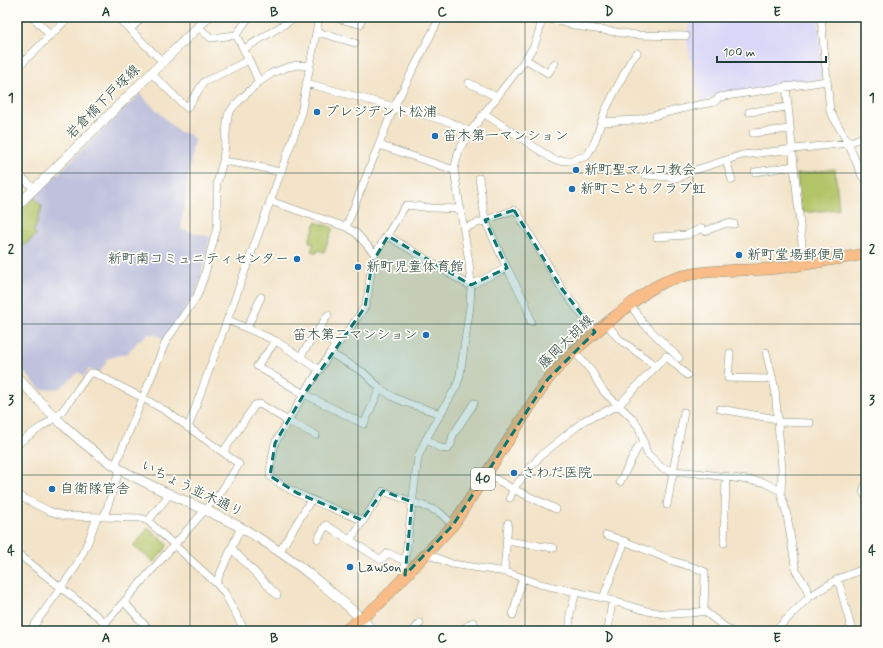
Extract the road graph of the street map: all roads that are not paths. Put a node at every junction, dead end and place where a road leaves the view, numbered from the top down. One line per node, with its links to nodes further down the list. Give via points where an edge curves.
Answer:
1 (33, 17): 17 (street)
2 (69, 17): 17 (street)
3 (117, 17): 15 (street)
4 (142, 17): 15 (street)
5 (208, 17): 14 (street, 岩倉橋下戸塚線)
6 (249, 17): 18 (street)
7 (296, 17): 21 (street)
8 (319, 17): 16 (street)
9 (332, 17): 10 (street, via 360,24)
10 (362, 17)
11 (440, 17): 36 (street)
12 (542, 17): 19 (street, via 582,27 636,35); 23 (street, via 534,46)
13 (821, 17): 30 (street)
14 (198, 27): 18 (street, via 211,38); 25 (street, 岩倉橋下戸塚線)
15 (130, 30): 25 (street)
16 (317, 32): 20 (street); 27 (street)
17 (50, 35): 28 (street)
18 (236, 35): 21 (street)
19 (686, 36)
20 (355, 43)
21 (244, 49): 24 (street)
22 (637, 53): 40 (street, via 631,60)
23 (525, 59): 26 (street, via 548,73); 35 (street)
24 (249, 60): 29 (street, via 204,82 187,108); 31 (street)
25 (163, 62): 29 (street, 岩倉橋下戸塚線)
26 (555, 63)
27 (310, 66): 31 (street, via 288,67 272,73); 32 (street)
28 (17, 68)
29 (151, 73): 59 (street, 岩倉橋下戸塚線)
30 (827, 81): 34 (street); 45 (street, via 830,111)
31 (259, 82): 49 (street, via 228,115)
32 (306, 83): 36 (street); 53 (street, via 300,119)
33 (469, 83): 35 (street)
34 (786, 86): 37 (street); 40 (street, via 719,97 715,102 636,120)
35 (497, 97): 39 (street)
36 (394, 107): 42 (street, via 450,122); 46 (street)
37 (788, 107): 38 (street); 41 (street)
38 (749, 112)
39 (485, 114): 40 (street, via 554,160 568,162 587,156); 42 (street)
40 (601, 122)
41 (790, 129): 43 (street); 47 (street)
42 (470, 132): 51 (street, via 459,150)
43 (753, 133)
44 (866, 136): 45 (street)
45 (848, 143): 47 (street); 58 (street)
46 (379, 145): 51 (street); 65 (street)
47 (793, 149): 48 (street, via 742,155); 50 (street)
48 (726, 160): 55 (street, via 689,172 679,178); 57 (street)
49 (223, 161): 53 (street); 98 (street, via 217,183 217,227 204,277 197,296 166,341)
50 (794, 166): 54 (street); 71 (street)
51 (454, 170): 62 (street)
52 (17, 172): 59 (street)
53 (280, 172): 60 (street)
54 (755, 172)
55 (645, 175)
56 (479, 178): 63 (street)
57 (732, 180)
58 (866, 181)
59 (34, 189): 61 (street, 岩倉橋下戸塚線)
60 (270, 201): 65 (street); 77 (street)
61 (17, 206)
62 (460, 209): 66 (street); 67 (street, via 406,205)
63 (485, 220): 66 (street); 72 (street); 81 (street, via 514,210 517,212 562,289)
64 (734, 224): 68 (street, via 727,223 687,235)
65 (346, 228): 69 (street, via 356,233)
66 (464, 228): 73 (street)
67 (388, 236): 69 (street); 73 (street)
68 (657, 237)
69 (375, 254): 84 (street, via 365,308)
70 (866, 254): 71 (main road, 藤岡大胡線 / 40)
71 (804, 264): 75 (main road, 藤岡大胡線 / 40, via 686,275 662,283)
72 (507, 268): 73 (street); 78 (street, via 526,304)
73 (471, 285): 103 (street, via 460,376)
74 (261, 297): 80 (street)
75 (630, 304): 79 (main road, 藤岡大胡線 / 40); 90 (street, via 643,323)
76 (328, 315): 82 (street)
77 (228, 320): 80 (street); 108 (street)
78 (531, 322)
79 (606, 323): 81 (main road, 藤岡大胡線 / 40); 91 (street, via 619,339)
80 (247, 328): 83 (street)
81 (595, 332): 85 (main road, 藤岡大胡線 / 40)
82 (317, 333): 84 (street); 89 (street)
83 (276, 341): 89 (street); 97 (street, via 257,366)
84 (336, 345): 87 (street)
85 (574, 351): 100 (street, via 593,372 605,393); 116 (main road, 藤岡大胡線 / 40, via 548,379)
86 (766, 352): 95 (street)
87 (330, 353): 92 (street); 96 (street, via 363,372)
88 (730, 353): 95 (street, via 728,378)
89 (300, 357): 92 (street)
90 (679, 358)
91 (656, 366): 93 (street, via 666,356); 100 (street)
92 (320, 370): 97 (street)
93 (687, 375)
94 (17, 377): 104 (street, いちょう並木通り)
95 (773, 379): 105 (street)
96 (380, 388): 97 (street, via 364,424); 103 (street, via 407,403)
97 (304, 394): 106 (street)
98 (143, 398): 104 (street, via 90,373 75,395); 108 (street); 114 (street)
99 (474, 403): 110 (street, via 453,436 448,449 440,448)
100 (618, 406): 111 (street, via 639,427); 120 (street, via 585,420 553,444)
101 (720, 409): 105 (street)
102 (684, 412): 115 (street)
103 (441, 414): 110 (street)
104 (54, 417): 112 (street); 114 (street, いちょう並木通り, via 86,445)
105 (778, 421): 107 (street); 121 (street)
106 (288, 422): 109 (street); 113 (street, via 260,404 255,405); 133 (street, via 276,443 270,476 298,493)
107 (810, 423)
108 (188, 428): 113 (street)
109 (316, 435)
110 (426, 439): 126 (street, via 418,457)
111 (644, 444): 115 (street, via 647,453 662,468); 118 (street, via 638,447)
112 (17, 445)
113 (223, 452): 130 (street, via 239,464 222,492)
114 (117, 467): 123 (street, いちょう並木通り); 131 (street)
115 (673, 472): 117 (street); 128 (street)
116 (487, 474): 120 (street); 135 (main road, 藤岡大胡線 / 40)
117 (726, 476): 121 (street, via 763,482); 142 (street)
118 (620, 482)
119 (866, 484): 124 (street)
120 (513, 489): 125 (street); 129 (street)
121 (781, 491): 159 (street, via 796,571 806,586)
122 (17, 495): 131 (street, via 65,516)
123 (169, 495): 130 (street, いちょう並木通り); 132 (street)
124 (866, 497)
125 (510, 498)
126 (412, 502): 133 (street, via 383,491); 135 (street, via 438,512); 149 (street)
127 (309, 503): 146 (street)
128 (667, 505)
129 (556, 509)
130 (206, 510): 136 (street, いちょう並木通り); 143 (street)
131 (101, 517): 132 (street); 156 (street, via 75,568)
132 (148, 520): 143 (street)
133 (362, 520): 139 (street)
134 (508, 523): 140 (street)
135 (453, 525): 148 (main road, 藤岡大胡線 / 40)
136 (241, 527): 144 (street); 146 (street, いちょう並木通り)
137 (606, 535): 141 (street)
138 (318, 539): 139 (street, via 326,525)
139 (350, 540): 149 (street, via 381,560 388,553)
140 (506, 541): 145 (street); 151 (street)
141 (625, 541): 160 (street); 163 (street, via 705,572)
142 (724, 543)
143 (174, 545): 155 (street); 162 (street)
144 (231, 548): 155 (street); 158 (street)
145 (554, 548)
146 (280, 551): 165 (street, いちょう並木通り)
147 (17, 553): 156 (street)
148 (427, 554): 151 (street, via 452,564); 152 (main road, 藤岡大胡線 / 40)
149 (405, 561): 152 (street)
150 (866, 568): 154 (street)
151 (504, 572): 153 (street)
152 (405, 576): 165 (main road, 藤岡大胡線 / 40)
153 (523, 578): 157 (street); 164 (street)
154 (838, 579): 159 (street); 183 (street)
155 (216, 583): 173 (street, via 224,592)
156 (61, 587): 166 (street); 171 (street)
157 (576, 592): 160 (street); 179 (street, via 570,614)
158 (277, 595)
159 (809, 597): 182 (street)
160 (604, 598): 161 (street)
161 (612, 600): 163 (street, via 665,614); 180 (street)
162 (124, 603): 166 (street); 169 (street)
163 (704, 611): 181 (street)
164 (513, 615)
165 (362, 618): 174 (main road, 藤岡大胡線 / 40); 175 (street, いちょう並木通り)
166 (106, 623): 172 (street)
167 (420, 623): 176 (street)
168 (17, 627): 170 (street)
169 (147, 630)
170 (22, 631)
171 (30, 631)
172 (98, 631)
173 (245, 631)
174 (344, 631)
175 (373, 631)
176 (413, 631)
177 (460, 631): 178 (street, via 473,622)
178 (477, 631)
179 (570, 631)
180 (608, 631)
181 (730, 631)
182 (775, 631)
183 (852, 631)

